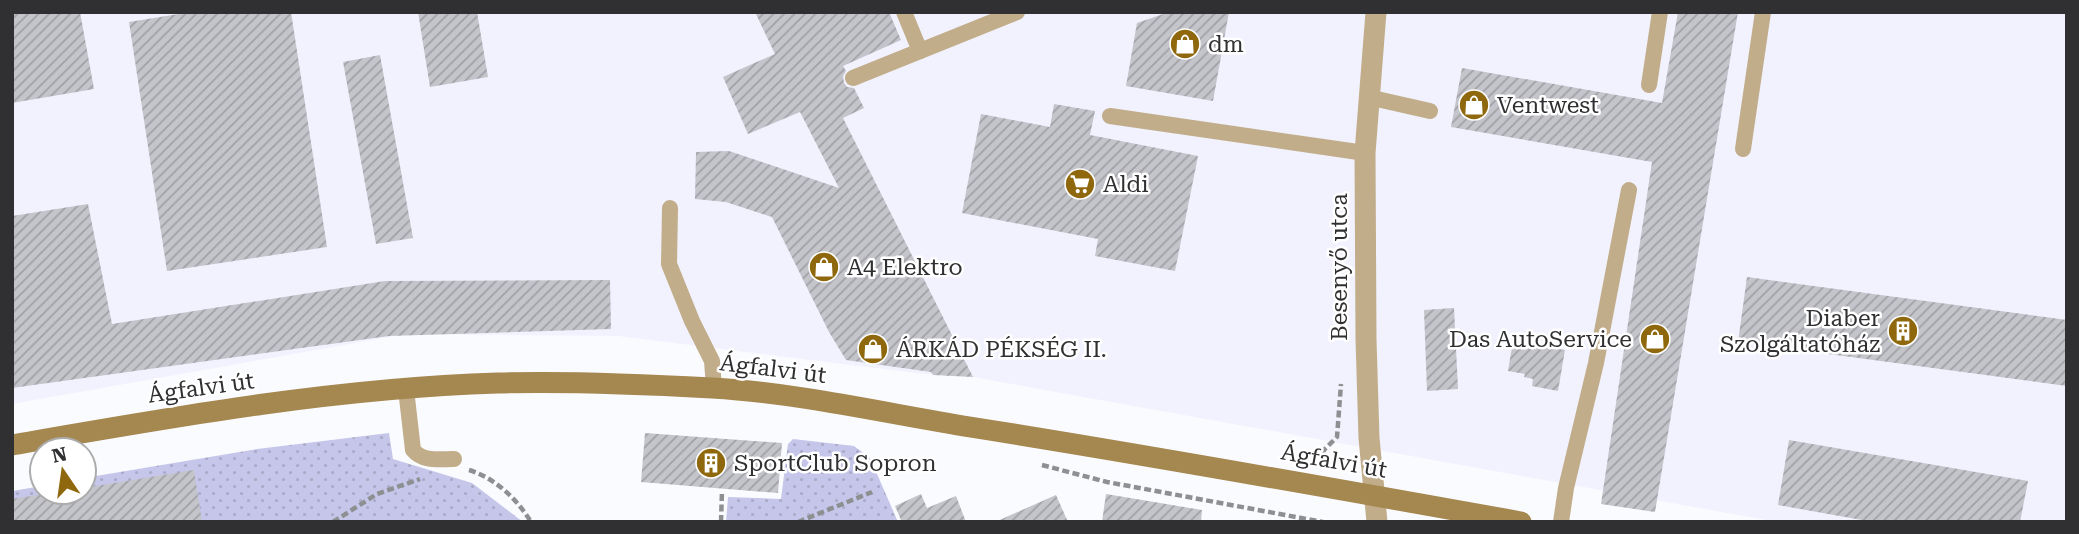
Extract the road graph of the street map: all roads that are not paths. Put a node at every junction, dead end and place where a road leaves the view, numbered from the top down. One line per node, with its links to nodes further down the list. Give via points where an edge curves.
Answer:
1 (904, 12): 6 (lane)
2 (1017, 12): 6 (lane)
3 (1376, 12): 9 (street, Besenyő utca)
4 (1660, 12): 8 (lane)
5 (1763, 12): 12 (lane)
6 (920, 51): 7 (lane)
7 (853, 78)
8 (1649, 85)
9 (1368, 97): 10 (lane); 13 (street, Besenyő utca)
10 (1430, 111)
11 (1110, 116): 13 (lane)
12 (1742, 149)
13 (1365, 153): 20 (street, Besenyő utca)
14 (1629, 190): 23 (lane)
15 (670, 208): 16 (lane, via 668,264 712,360)
16 (714, 388): 17 (main road, Ágfalvi út, via 499,383); 20 (main road, Ágfalvi út, via 839,404)
17 (407, 389): 18 (main road, Ágfalvi út, via 275,403); 19 (lane, via 413,450 425,458)
18 (12, 445)
19 (458, 464)
20 (1373, 496): 21 (street, Besenyő utca); 22 (main road, Ágfalvi út)
21 (1377, 522)
22 (1521, 522)
23 (1561, 522)

